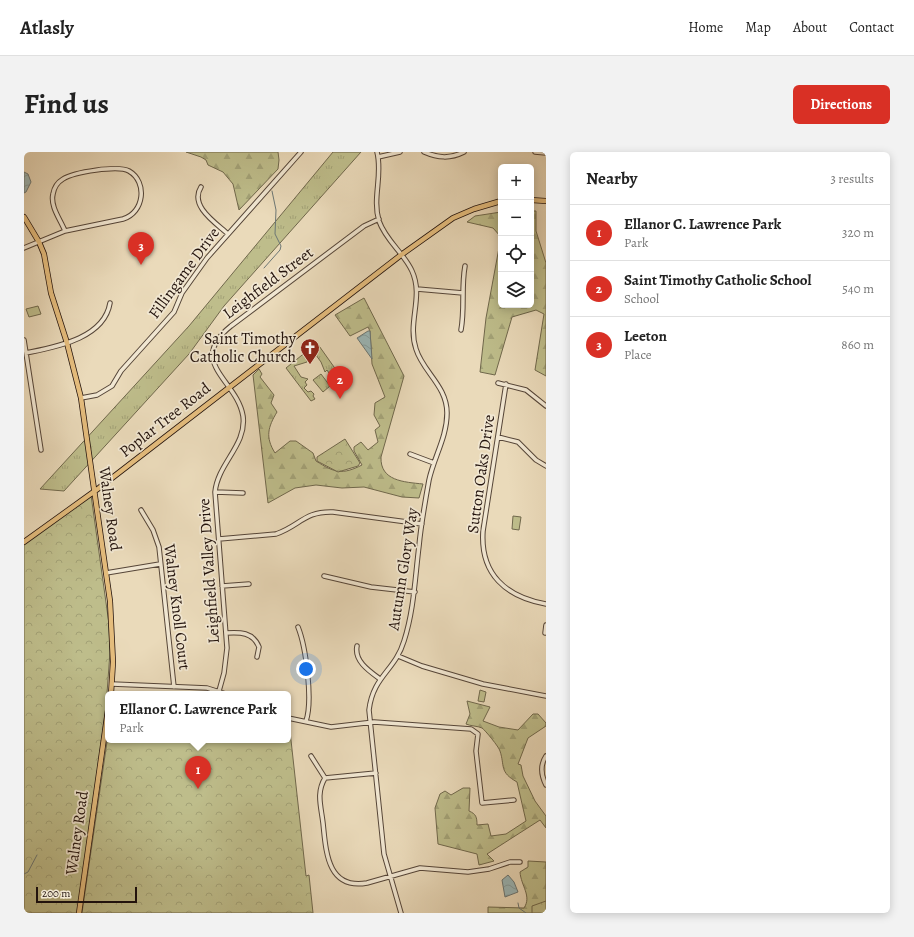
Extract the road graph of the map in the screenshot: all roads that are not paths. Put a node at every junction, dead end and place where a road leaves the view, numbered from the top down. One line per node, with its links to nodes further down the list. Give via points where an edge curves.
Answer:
1 (301, 152): 16 (street, Fillingame Drive)
2 (377, 152): 8 (street)
3 (400, 152): 8 (street)
4 (424, 152): 5 (street, via 447,157)
5 (464, 152)
6 (535, 152): 7 (street)
7 (546, 153)
8 (378, 157): 14 (street)
9 (201, 187): 16 (street, via 198,197 203,210)
10 (534, 200): 11 (main road)
11 (546, 201)
12 (498, 203): 19 (main road, Poplar Tree Road, via 453,218)
13 (24, 217): 17 (main road, Walney Road)
14 (379, 219): 19 (street, Autumn Glory Way, via 384,232); 30 (street, Leighfield Street, via 364,226 222,333 214,346 213,359 218,373)
15 (65, 231): 15 (street, via 131,216 142,198 137,179 128,171 114,168 70,176 60,181 54,190 52,201); 17 (street)
16 (228, 234): 31 (street, Fillingame Drive, via 201,265 182,293 174,312 121,371 112,386 97,395)
17 (39, 242): 18 (street); 26 (main road, Walney Road, via 53,301)
18 (24, 248)
19 (401, 255): 21 (street, Autumn Glory Way, via 412,271); 30 (main road, Poplar Tree Road)
20 (465, 266): 22 (street)
21 (417, 289): 22 (street); 36 (street, Autumn Glory Way, via 412,324 416,350 443,393 447,413 445,430)
22 (463, 292): 24 (street)
23 (110, 303): 26 (street, via 107,314 95,328)
24 (461, 330)
25 (24, 340): 27 (street)
26 (67, 343): 27 (street); 31 (main road, Walney Road)
27 (26, 353): 34 (street)
28 (498, 382): 29 (street)
29 (506, 384): 32 (street, via 526,390); 33 (street, Sutton Oaks Drive)
30 (228, 387): 38 (main road, Poplar Tree Road); 39 (street, Leighfield Valley Drive, via 240,406 243,429 239,442 219,475)
31 (81, 398): 38 (main road, Walney Road)
32 (546, 406)
33 (498, 437): 37 (street, via 518,442); 51 (street, Sutton Oaks Drive, via 483,531 485,556 496,579 510,592 526,600)
34 (41, 450)
35 (410, 454): 36 (street)
36 (434, 463): 42 (street, Autumn Glory Way)
37 (546, 466)
38 (94, 491): 44 (main road, Poplar Tree Road); 46 (main road, Walney Road)
39 (215, 492): 40 (street); 43 (street, Leighfield Valley Drive)
40 (243, 493)
41 (141, 510): 45 (street, Walney Knoll Court, via 156,537)
42 (422, 524): 43 (street, via 321,512 307,516 276,534); 50 (street, Autumn Glory Way)
43 (219, 539): 49 (street, Leighfield Valley Drive)
44 (24, 542)
45 (160, 564): 46 (street); 61 (street, Walney Knoll Court)
46 (106, 573): 60 (main road, Walney Road, via 111,608)
47 (324, 576): 50 (street, via 371,587)
48 (249, 584): 49 (street)
49 (222, 586): 54 (street, Leighfield Valley Drive)
50 (415, 592): 57 (street, Autumn Glory Way)
51 (546, 604)
52 (546, 625): 55 (street)
53 (298, 627): 66 (street, via 303,639 310,706)
54 (226, 633): 58 (street, via 242,633 252,637 259,647); 63 (street, Leighfield Valley Drive, via 226,662)
55 (545, 633)
56 (357, 646): 59 (street, via 355,653 358,658)
57 (398, 656): 59 (street, Autumn Glory Way); 64 (street, via 483,684)
58 (257, 657)
59 (380, 679): 67 (street, Autumn Glory Way, via 371,695)
60 (112, 684): 61 (street); 62 (main road, Walney Road)
61 (174, 687): 63 (street)
62 (111, 691)
63 (219, 691)
64 (546, 696)
65 (291, 718): 66 (street)
66 (306, 721): 67 (street, via 322,727)
67 (370, 722): 71 (street, Autumn Glory Way); 74 (street, via 470,729 478,734 476,751 482,803)
68 (105, 731): 77 (main road, Walney Road)
69 (311, 756): 72 (street)
70 (546, 756): 73 (street, via 542,768 542,778)
71 (376, 772): 72 (street); 76 (street, Autumn Glory Way, via 384,854)
72 (325, 778): 76 (street, via 319,789 325,850 332,870 353,884)
73 (546, 784)
74 (514, 800)
75 (520, 862): 76 (street, via 468,872 420,868)
76 (390, 876): 78 (street, Autumn Glory Way)
77 (79, 913)
78 (401, 913)

